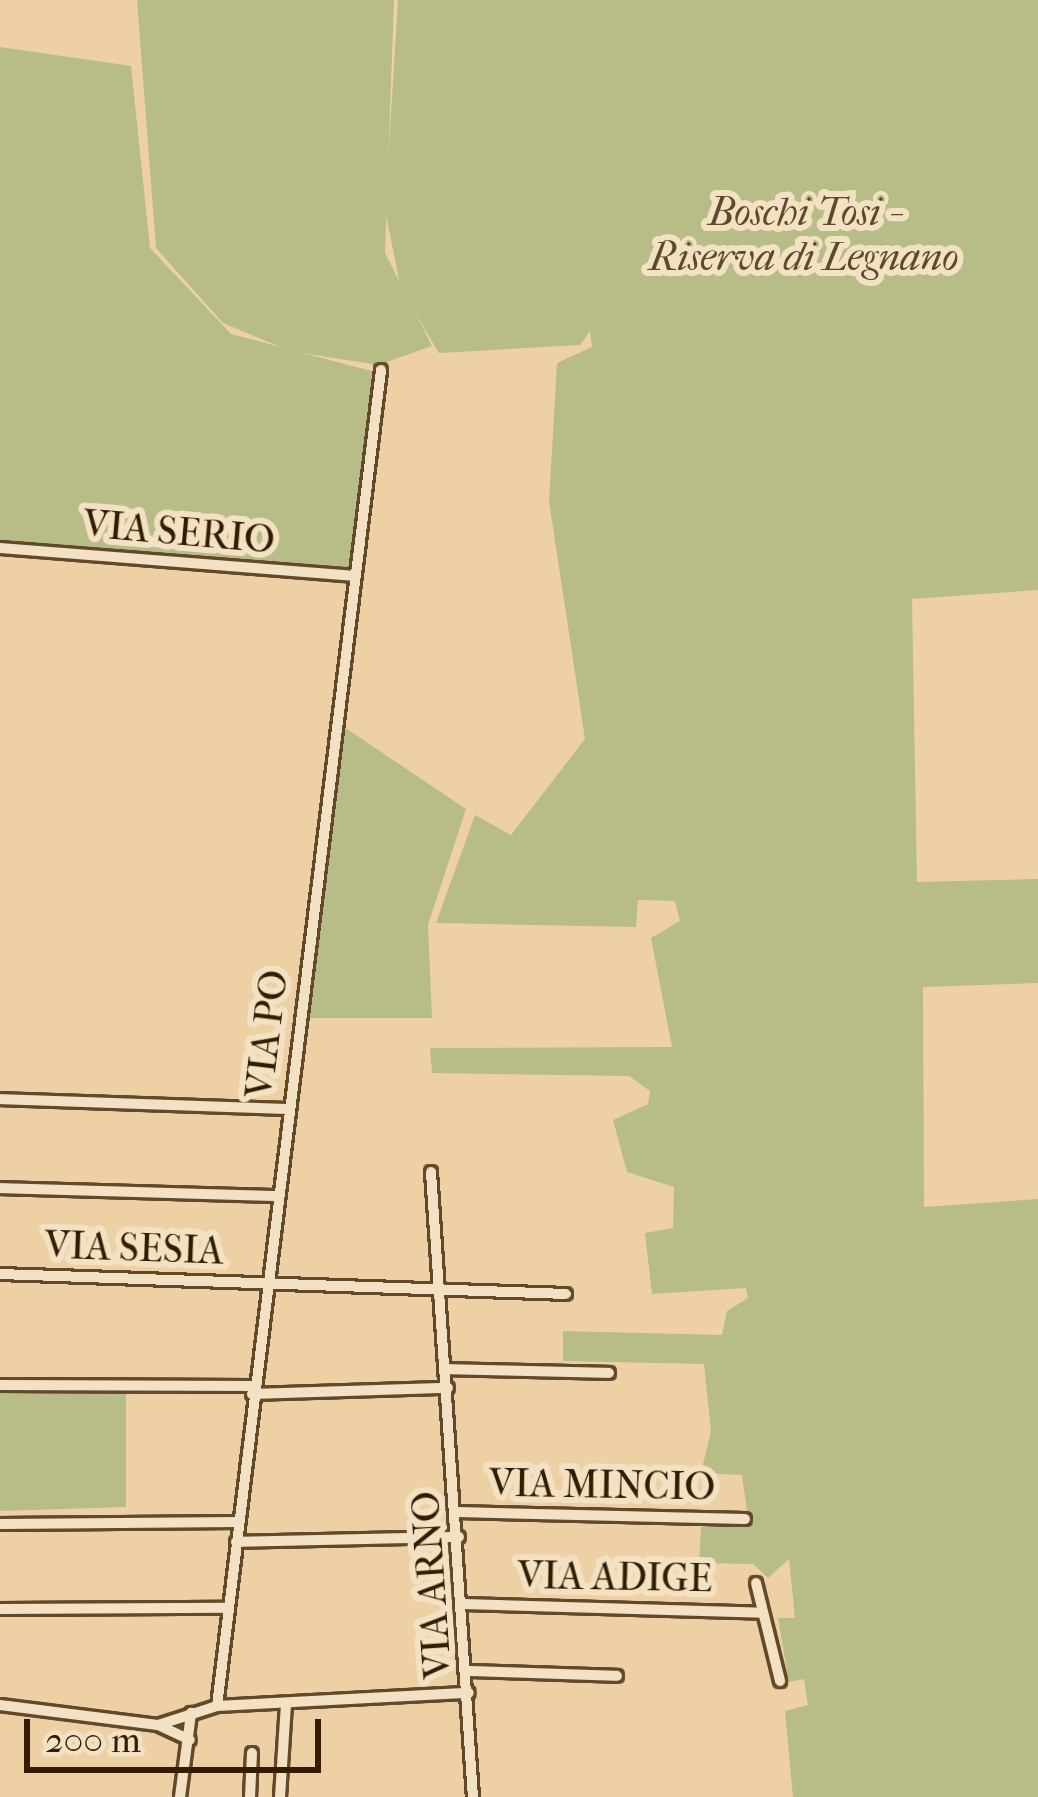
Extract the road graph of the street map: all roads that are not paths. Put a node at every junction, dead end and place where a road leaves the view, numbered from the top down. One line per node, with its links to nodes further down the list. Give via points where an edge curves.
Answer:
1 (381, 370): 3 (street, VIA PO)
2 (0, 548): 3 (street, VIA SERIO)
3 (354, 576): 5 (street, VIA PO)
4 (0, 1099): 5 (street)
5 (289, 1109): 8 (street, VIA PO)
6 (430, 1172): 11 (street, VIA ARNO)
7 (0, 1188): 8 (street)
8 (278, 1196): 10 (street, VIA PO)
9 (0, 1274): 10 (street, VIA SESIA)
10 (267, 1282): 11 (street, VIA SESIA); 17 (street, VIA PO)
11 (441, 1289): 12 (street, VIA SESIA); 13 (street, VIA ARNO)
12 (566, 1294)
13 (446, 1369): 14 (street); 16 (street, VIA ARNO)
14 (608, 1372)
15 (0, 1385): 17 (street)
16 (448, 1388): 17 (street); 18 (street, VIA ARNO)
17 (253, 1390): 20 (street, VIA PO)
18 (457, 1512): 19 (street, VIA MINCIO); 22 (street, VIA ARNO)
19 (745, 1519)
20 (238, 1522): 21 (street); 23 (street, VIA PO)
21 (0, 1524)
22 (459, 1537): 23 (street); 25 (street, VIA ARNO)
23 (236, 1542): 26 (street, VIA PO)
24 (756, 1583): 28 (street)
25 (464, 1604): 28 (street, VIA ADIGE); 29 (street, VIA ARNO)
26 (228, 1608): 27 (street); 35 (street, VIA PO)
27 (0, 1609)
28 (763, 1613): 31 (street)
29 (468, 1671): 30 (street); 32 (street, VIA ARNO)
30 (617, 1676)
31 (781, 1681)
32 (469, 1693): 33 (street); 44 (street, VIA ARNO)
33 (286, 1703): 35 (street); 43 (street)
34 (0, 1705): 37 (street)
35 (218, 1706): 36 (street)
36 (185, 1715): 37 (street); 38 (street); 39 (street)
37 (158, 1724): 38 (street)
38 (176, 1736): 39 (street)
39 (190, 1740): 41 (street)
40 (252, 1753): 42 (street)
41 (180, 1797)
42 (250, 1797)
43 (280, 1797)
44 (473, 1797)

